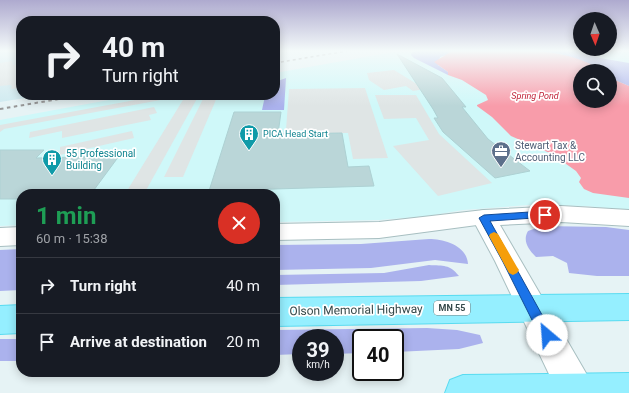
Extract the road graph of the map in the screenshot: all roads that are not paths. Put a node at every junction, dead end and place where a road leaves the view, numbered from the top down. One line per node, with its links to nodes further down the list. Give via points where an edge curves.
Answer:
1 (484, 218): 2 (street, via 561,214); 3 (street, via 379,230); 6 (street)
2 (629, 218)
3 (280, 232)
4 (16, 236): 5 (street)
5 (0, 237)
6 (532, 307): 7 (main road, Olson Memorial Highway / MN 55); 8 (main road, Olson Memorial Highway / MN 55); 12 (street)
7 (629, 307)
8 (280, 312)
9 (16, 319): 10 (main road)
10 (0, 320)
11 (629, 391): 12 (main road)
12 (576, 392): 13 (main road)
13 (463, 393)

